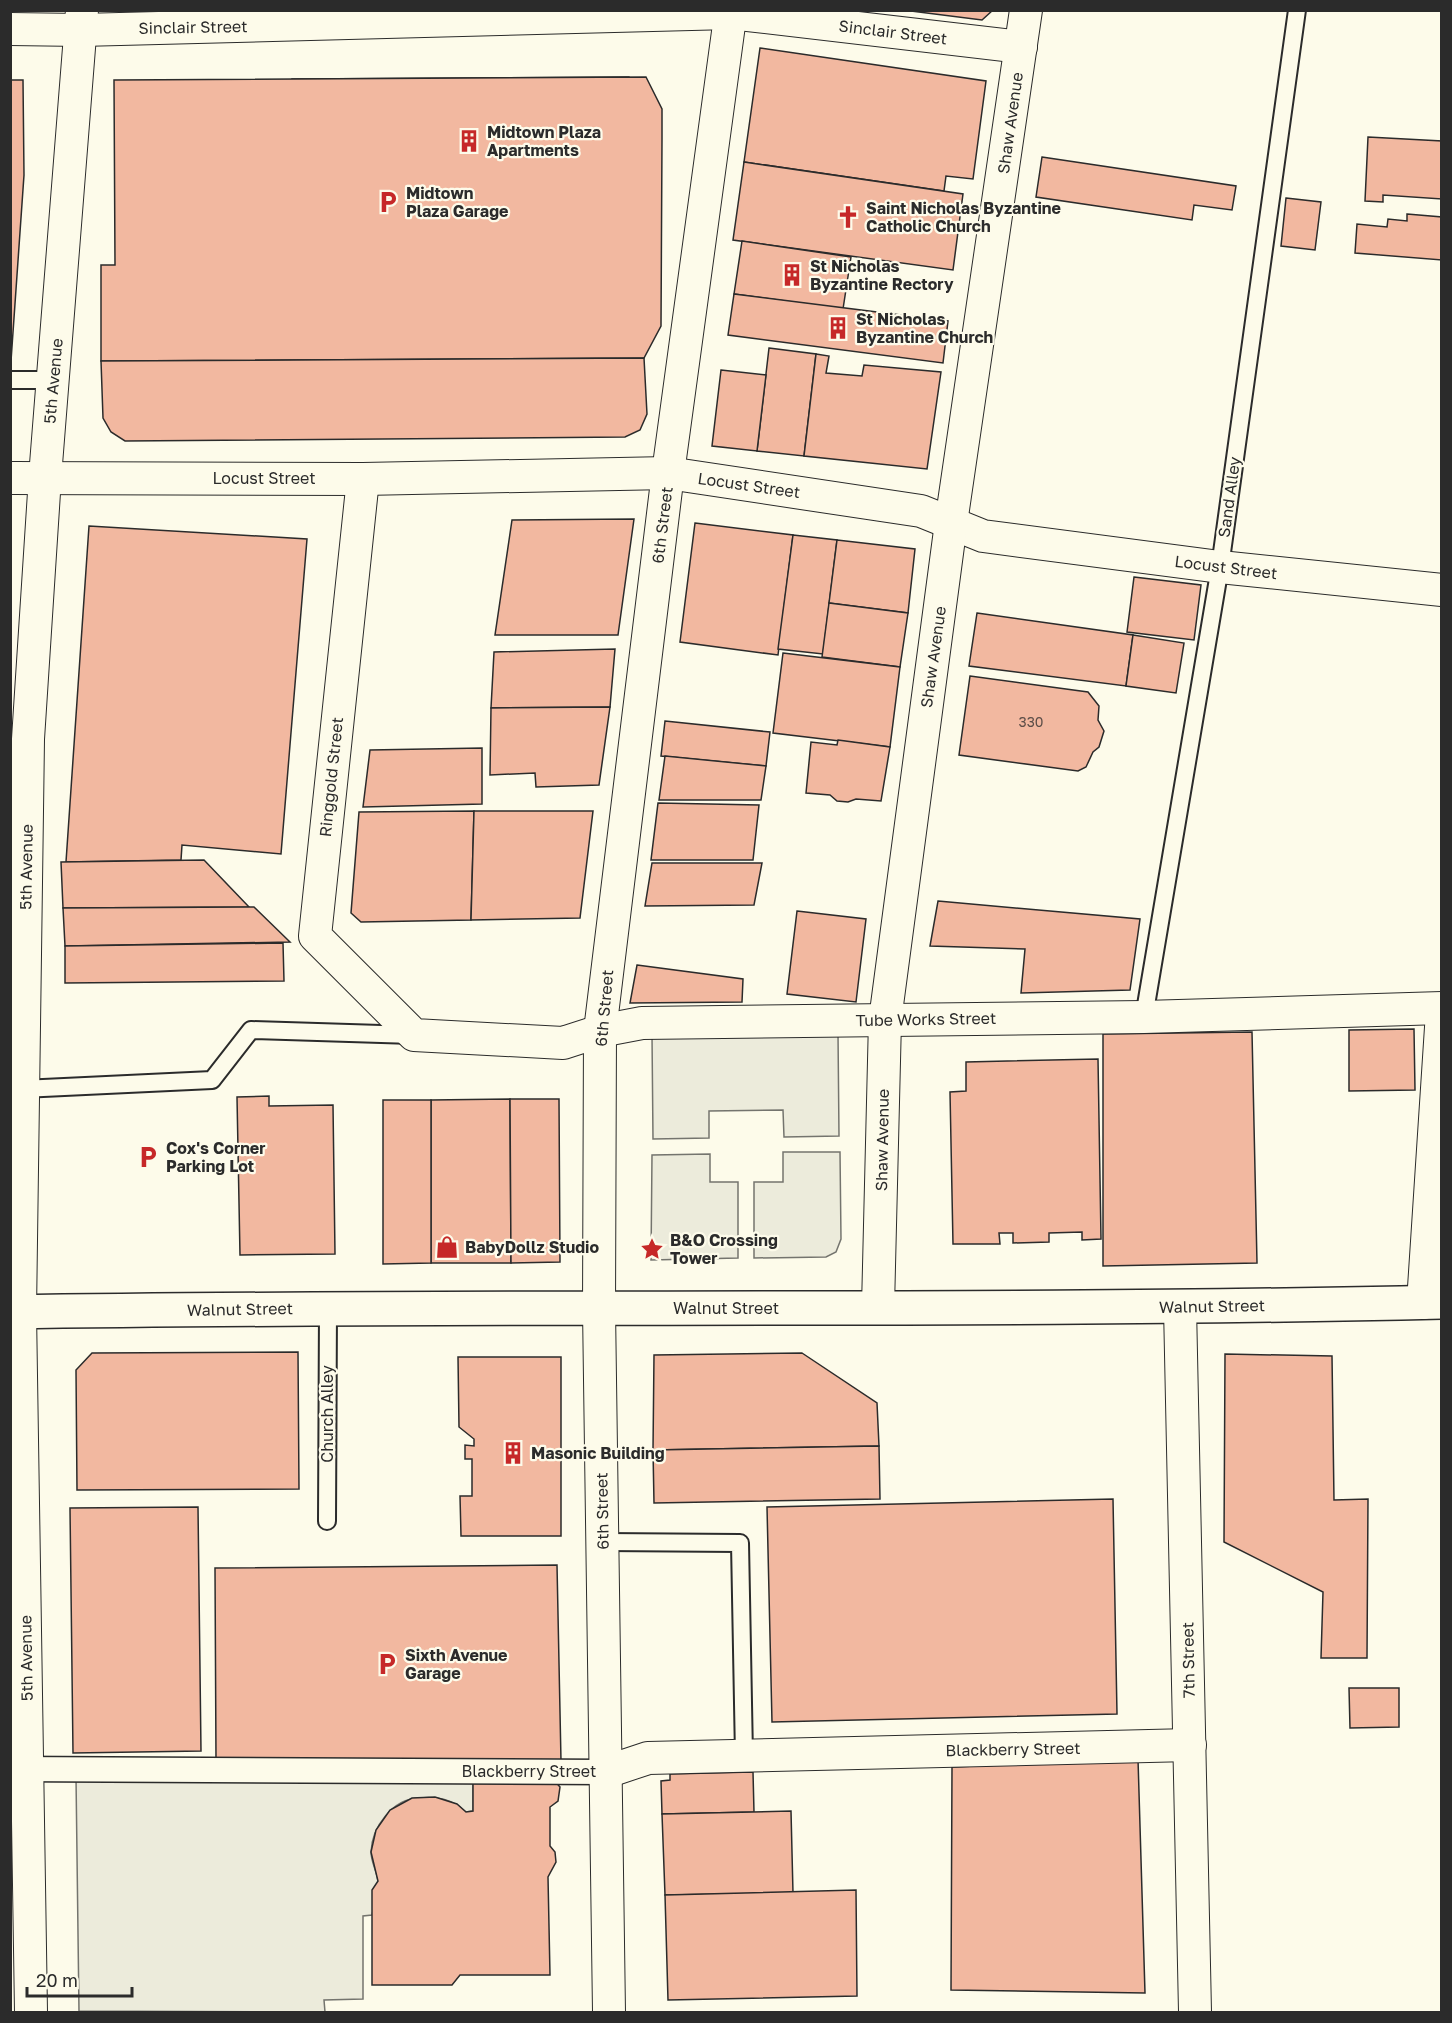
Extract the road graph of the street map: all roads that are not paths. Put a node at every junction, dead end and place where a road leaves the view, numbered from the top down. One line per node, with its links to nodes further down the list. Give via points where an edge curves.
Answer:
1 (1026, 10): 7 (street, Shaw Avenue)
2 (1297, 10): 15 (lane, Sand Alley)
3 (730, 12): 4 (street, Sinclair Street); 7 (street, Sinclair Street); 10 (street, 6th Street)
4 (408, 16): 5 (street, Sinclair Street)
5 (82, 20): 6 (street, Sinclair Street); 9 (street, 5th Avenue)
6 (10, 29)
7 (1020, 47): 14 (street, Shaw Avenue)
8 (10, 380): 9 (lane)
9 (53, 380): 11 (street, 5th Avenue)
10 (668, 473): 13 (street, Locust Street); 14 (street, Locust Street, via 921,511); 21 (street, 6th Street)
11 (45, 477): 12 (street, Locust Street); 13 (street, Locust Street); 20 (street, 5th Avenue, via 28,739)
12 (10, 478)
13 (363, 479): 22 (street, Ringgold Street, via 315,936)
14 (951, 523): 15 (street, Locust Street, via 983,536); 19 (street, Shaw Avenue)
15 (1220, 567): 16 (street, Locust Street); 18 (lane, Sand Alley)
16 (1442, 590)
17 (1442, 1010): 18 (street, Tube Works Street); 24 (street)
18 (1144, 1017): 19 (street, Tube Works Street)
19 (885, 1020): 21 (street, Tube Works Street, via 642,1023); 26 (street, Shaw Avenue)
20 (17, 1027): 23 (street, 5th Avenue)
21 (600, 1031): 22 (street, Tube Works Street, via 563,1043); 28 (street, 6th Street)
22 (414, 1035): 23 (lane, via 251,1030 212,1080)
23 (22, 1089): 29 (street, 5th Avenue)
24 (1432, 1302): 25 (main road, Walnut Street)
25 (1180, 1306): 26 (main road, Walnut Street); 32 (street, 7th Street)
26 (878, 1307): 28 (main road, Walnut Street)
27 (328, 1308): 28 (main road, Walnut Street); 29 (main road, Walnut Street); 30 (lane, Church Alley)
28 (599, 1309): 31 (street, 6th Street)
29 (15, 1312): 34 (street, 5th Avenue)
30 (327, 1521)
31 (603, 1542): 33 (lane, via 740,1543); 35 (street, 6th Street)
32 (1190, 1745): 33 (street, Blackberry Street); 38 (street, 7th Street)
33 (744, 1756): 35 (street, Blackberry Street, via 648,1758)
34 (19, 1769): 35 (street, Blackberry Street); 36 (street, 5th Avenue)
35 (606, 1772): 37 (street, 6th Street)
36 (31, 2013)
37 (609, 2013)
38 (1195, 2013)

